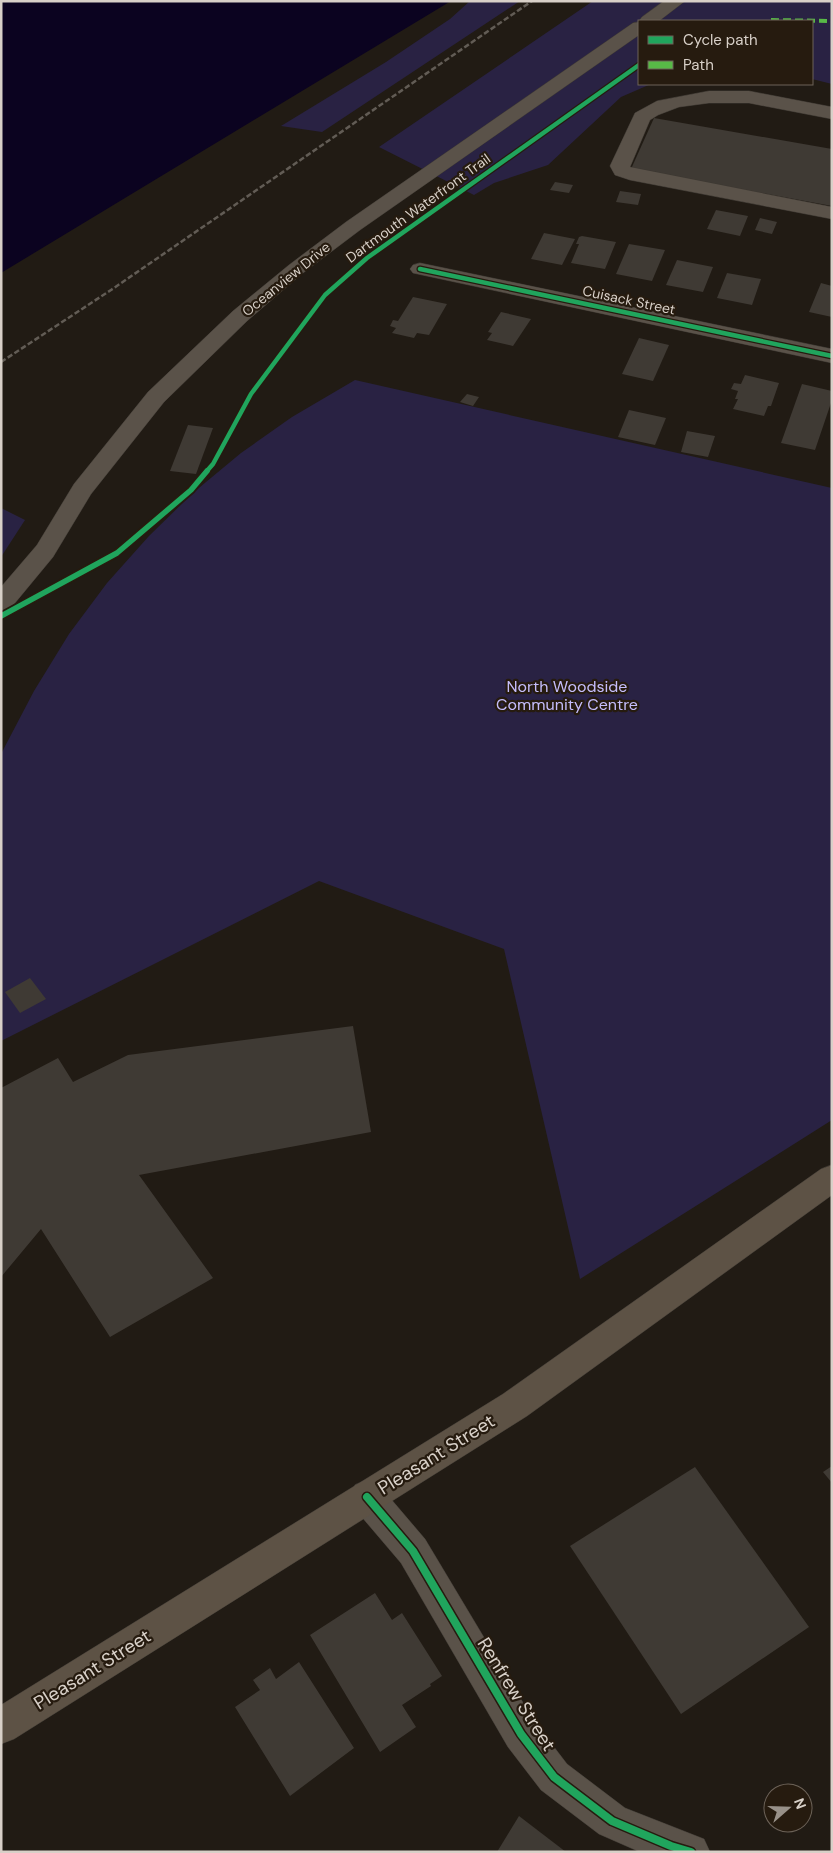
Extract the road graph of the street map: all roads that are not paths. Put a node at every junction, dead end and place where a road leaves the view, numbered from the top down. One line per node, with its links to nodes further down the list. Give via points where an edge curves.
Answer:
1 (676, 1): 2 (street)
2 (649, 20)
3 (638, 28): 8 (street, Oceanview Drive, via 324,247 218,336 156,397 82,489 45,551)
4 (832, 113): 5 (street, via 747,97 690,100 660,106 642,117 620,166 622,171 630,174)
5 (832, 213)
6 (420, 269): 7 (street, Cuisack Street)
7 (832, 356)
8 (1, 602)
9 (832, 1178): 10 (main road, Pleasant Street, via 515,1404)
10 (367, 1497): 11 (main road, Pleasant Street); 12 (street, Renfrew Street, via 413,1551 521,1734 554,1777 612,1821)
11 (1, 1726)
12 (691, 1852)

